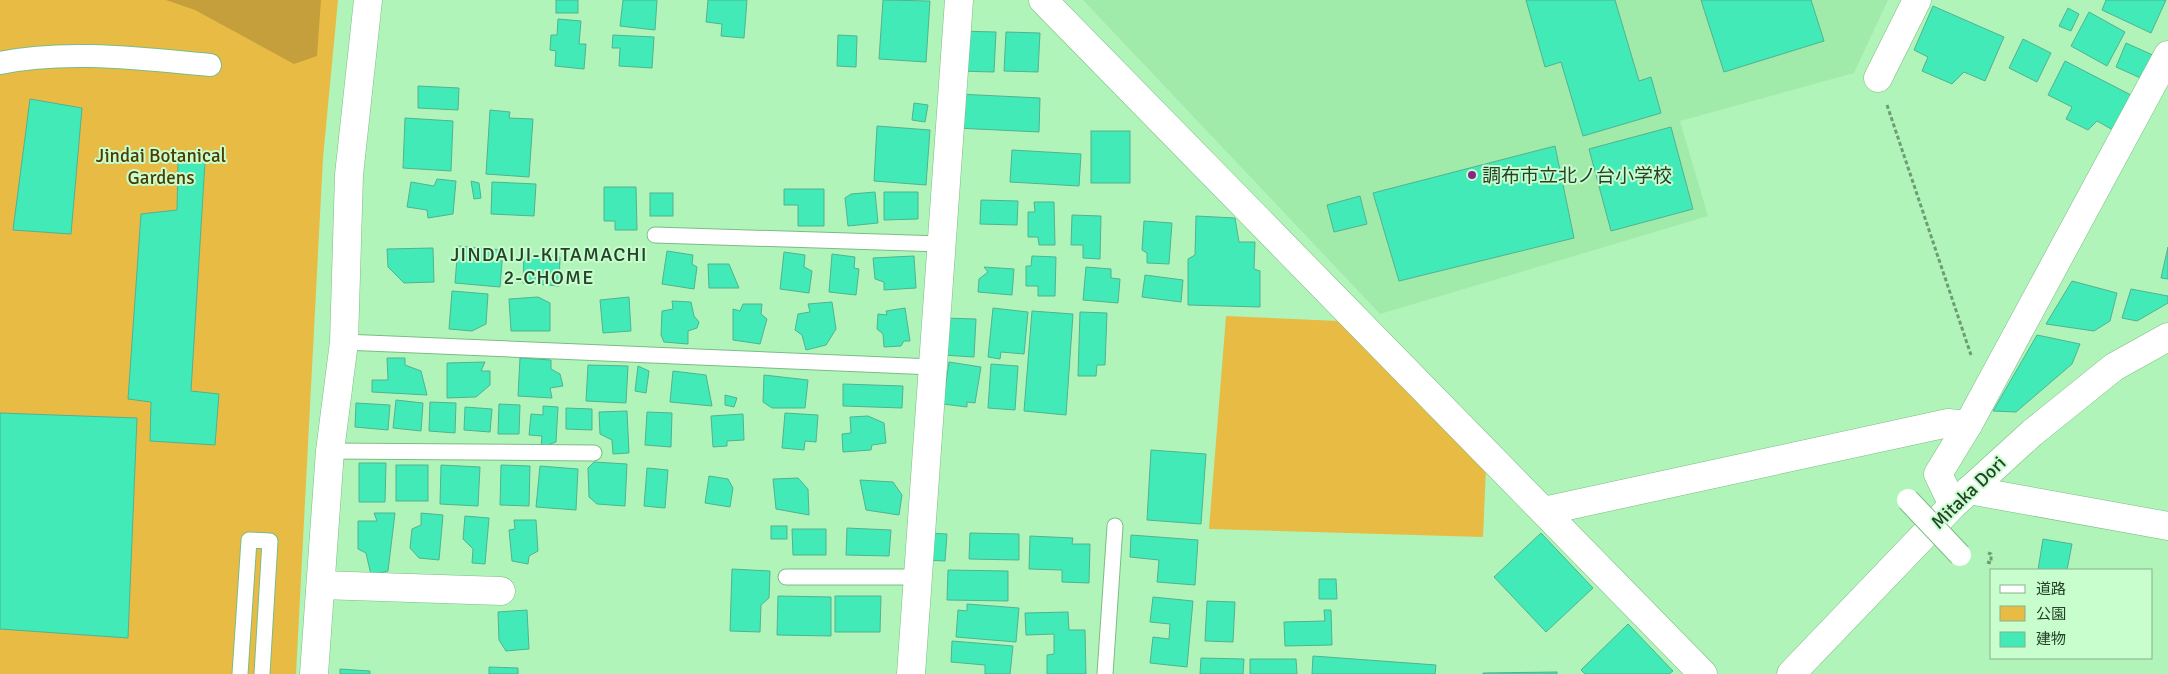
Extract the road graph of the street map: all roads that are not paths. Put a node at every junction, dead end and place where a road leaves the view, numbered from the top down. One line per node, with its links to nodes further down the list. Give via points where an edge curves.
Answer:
1 (368, 0): 12 (street, via 350,175)
2 (959, 0): 10 (street)
3 (1043, 0): 19 (street)
4 (1917, 0): 8 (street)
5 (2168, 55): 14 (street)
6 (0, 63): 7 (street, via 22,58 124,57)
7 (210, 65)
8 (1878, 78)
9 (655, 235): 10 (lane)
10 (942, 244): 13 (street)
11 (2168, 337): 17 (street, Mitaka Dori, via 2114,367 2032,432)
12 (344, 342): 13 (lane); 15 (street)
13 (932, 367): 24 (street)
14 (1968, 425): 17 (street, via 1938,474); 19 (street, via 1948,423)
15 (330, 451): 16 (lane); 25 (street)
16 (594, 453)
17 (1961, 497): 21 (street); 33 (street, Mitaka Dori)
18 (1908, 500): 22 (street, bridge)
19 (1544, 511): 32 (street)
20 (1115, 526): 31 (lane)
21 (2168, 526)
22 (1960, 555)
23 (786, 577): 24 (lane)
24 (918, 577): 30 (street)
25 (321, 585): 26 (street); 29 (street)
26 (501, 591)
27 (240, 674): 28 (lane, via 249,540 270,542)
28 (262, 674)
29 (314, 674)
30 (911, 674)
31 (1105, 674)
32 (1703, 674)
33 (1791, 674)

